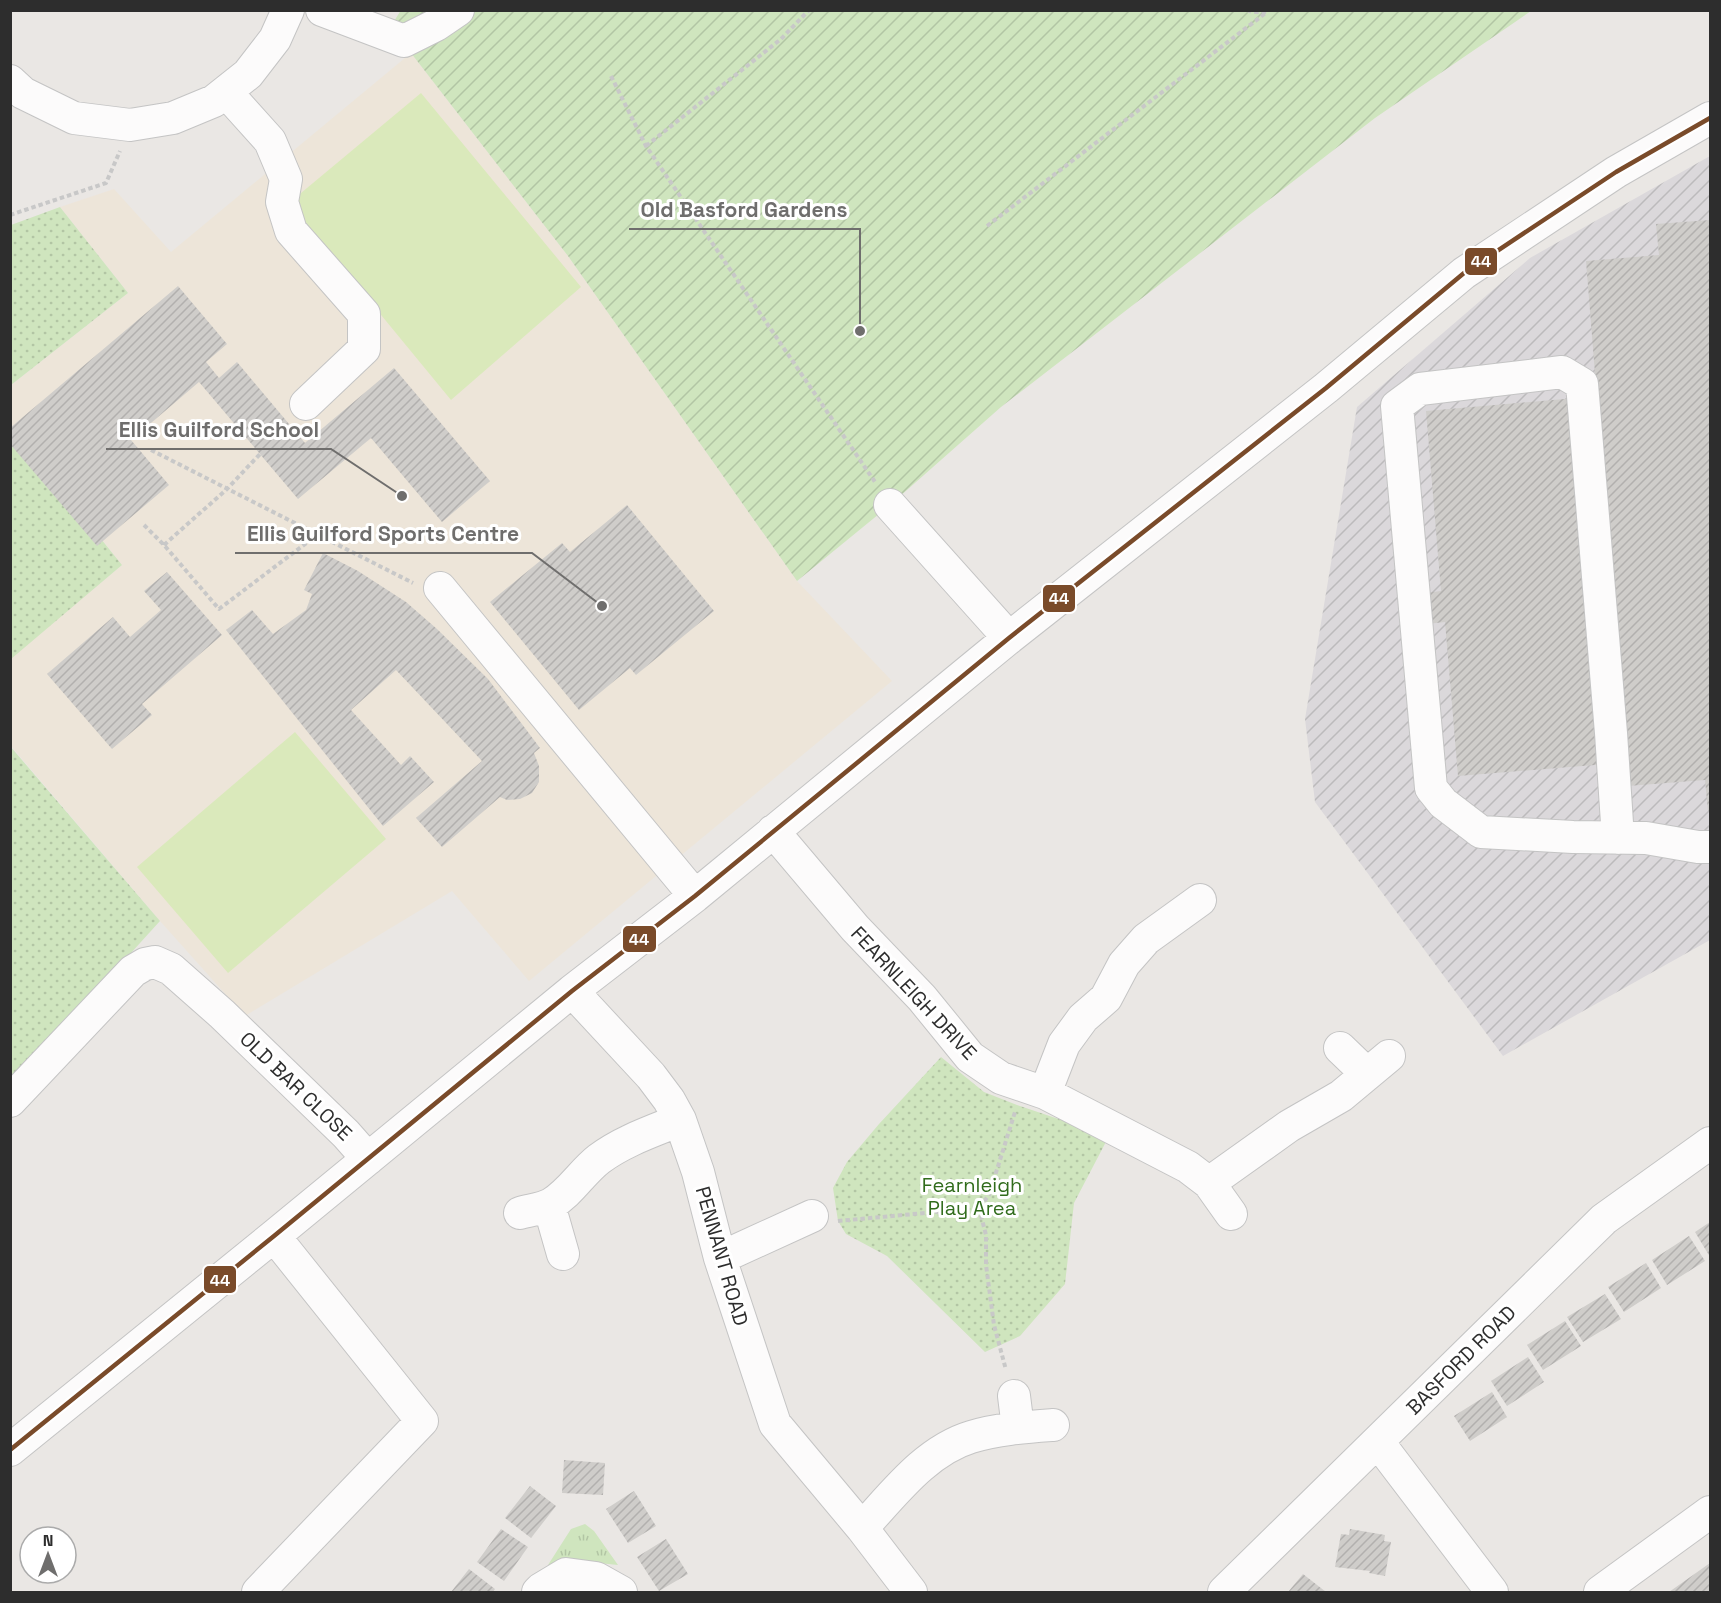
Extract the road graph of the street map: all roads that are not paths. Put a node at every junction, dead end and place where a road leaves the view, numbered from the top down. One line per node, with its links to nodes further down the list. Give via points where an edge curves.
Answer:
1 (288, 10): 5 (street, via 275,39 248,74)
2 (322, 10): 3 (street, via 404,41)
3 (458, 10)
4 (10, 81): 5 (street, via 23,93 74,118 130,125 173,118)
5 (226, 92): 7 (street, via 270,141 286,179 282,202 291,231 364,314 364,350)
6 (1710, 118): 10 (street, via 1616,172 1464,273 1326,388)
7 (306, 404)
8 (890, 505): 10 (street)
9 (440, 588): 14 (street)
10 (1009, 638): 11 (street)
11 (774, 831): 14 (street); 18 (street, FEARNLEIGH DRIVE, via 970,1057 1001,1078)
12 (1618, 838): 12 (street, via 1582,384 1562,372 1420,388 1397,406 1431,788 1443,803 1482,832); 13 (street)
13 (1710, 847)
14 (695, 896): 16 (street)
15 (1200, 900): 18 (street, via 1146,939 1124,964 1106,998 1083,1018)
16 (572, 991): 20 (street, PENNANT ROAD, via 651,1076); 22 (street)
17 (1340, 1048): 23 (street, via 1378,1065 1341,1095 1289,1126)
18 (1035, 1090): 23 (street, FEARNLEIGH DRIVE, via 1188,1167)
19 (10, 1101): 22 (street, OLD BAR CLOSE, via 133,971 155,962 171,969 222,1014)
20 (680, 1120): 27 (street, via 600,1158 561,1198 534,1209); 28 (street, PENNANT ROAD)
21 (1710, 1143): 32 (street, BASFORD ROAD, via 1604,1219)
22 (368, 1159): 26 (street)
23 (1209, 1183): 24 (street, FEARNLEIGH DRIVE)
24 (1231, 1214)
25 (812, 1216): 28 (street)
26 (274, 1236): 33 (street); 36 (street, via 422,1421)
27 (563, 1254)
28 (720, 1258): 35 (street, PENNANT ROAD, via 775,1424)
29 (1014, 1396): 31 (street)
30 (1053, 1425): 31 (street)
31 (1018, 1428): 35 (street, via 970,1437 943,1450 920,1467)
32 (1378, 1442): 40 (street, BASFORD ROAD); 41 (street)
33 (10, 1450)
34 (1710, 1512): 42 (street)
35 (862, 1528): 39 (street, PENNANT ROAD)
36 (258, 1593)
37 (538, 1593): 38 (street, via 566,1574 596,1578)
38 (621, 1593)
39 (911, 1593)
40 (1224, 1593)
41 (1492, 1593)
42 (1600, 1593)

